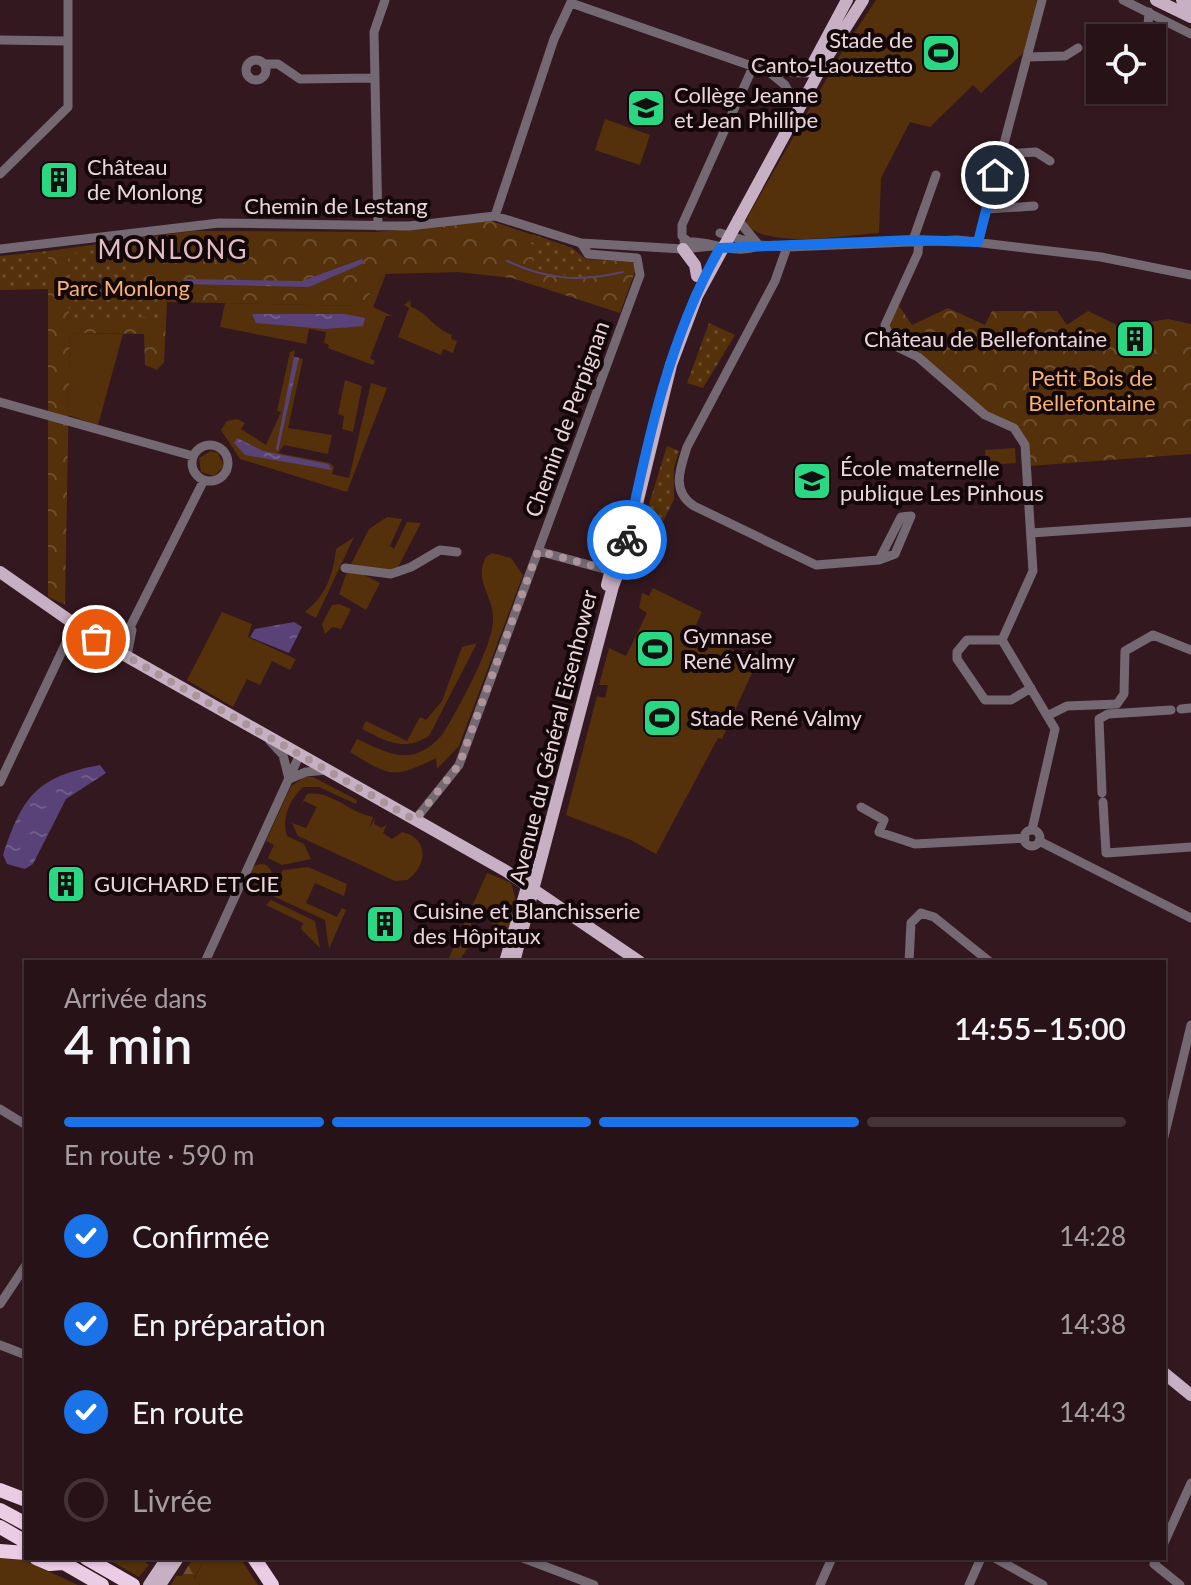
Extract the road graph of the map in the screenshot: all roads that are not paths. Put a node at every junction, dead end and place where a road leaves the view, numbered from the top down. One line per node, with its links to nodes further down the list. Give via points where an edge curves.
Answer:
1 (68, 0): 16 (street)
2 (385, 0): 23 (street, via 375,23)
3 (847, 0): 22 (main road, Avenue du Général Eisenhower)
4 (863, 0): 32 (main road, Avenue du Général Eisenhower)
5 (1042, 0): 18 (street)
6 (1123, 0): 11 (street)
7 (1156, 0): 12 (main road)
8 (1182, 0): 10 (main road)
9 (571, 2): 20 (street); 31 (street)
10 (1191, 5)
11 (1149, 12): 13 (street); 14 (street)
12 (1191, 17)
13 (1148, 24)
14 (1191, 34)
15 (0, 40): 16 (street)
16 (67, 41): 27 (street, via 66,111)
17 (1078, 48): 18 (street, via 1065,56)
18 (1027, 57): 25 (street)
19 (264, 64): 23 (street, via 278,64 300,79)
20 (753, 67): 21 (street); 38 (street, via 682,225)
21 (769, 72): 22 (street); 24 (street)
22 (808, 73): 24 (main road, Avenue du Général Eisenhower)
23 (374, 78): 33 (street)
24 (793, 100): 34 (main road, Avenue du Général Eisenhower)
25 (1001, 154): 26 (street, via 1036,152); 30 (street)
26 (1050, 161)
27 (0, 174)
28 (936, 175): 35 (street)
29 (1034, 206): 30 (street)
30 (987, 209): 36 (street)
31 (495, 216): 33 (street, Chemin de Lestang, via 425,226); 37 (street, Chemin de Lestang)
32 (737, 219): 34 (main road, Avenue du Général Eisenhower); 39 (street)
33 (378, 226): 42 (street, Chemin de Lestang, via 219,223)
34 (724, 234): 39 (street, Chemin de Lestang); 40 (main road, Avenue du Général Eisenhower)
35 (916, 240): 36 (street, Chemin de Lestang); 41 (street, Chemin de Lestang); 49 (street, via 918,253 885,331 897,350 918,357 985,415 1019,432 1025,445)
36 (978, 242): 43 (street, Chemin de Lestang, via 1101,257)
37 (581, 243): 38 (street, Chemin de Lestang); 50 (street, Chemin de Perpignan, via 588,254 637,258 640,275)
38 (686, 245): 40 (street, Chemin de Lestang, via 703,241); 44 (main road)
39 (760, 245): 40 (street, Chemin de Lestang); 41 (street, Chemin de Lestang)
40 (716, 247): 44 (main road, Avenue du Général Eisenhower); 55 (main road, Avenue du Général Eisenhower, via 671,365)
41 (787, 247): 52 (street, via 768,294 687,447 679,486 694,506 816,565)
42 (0, 249)
43 (1191, 275)
44 (697, 276): 55 (main road, Avenue du Général Eisenhower, via 667,356)
45 (0, 402): 46 (street)
46 (193, 456): 47 (street, via 193,469); 47 (street, via 212,445 228,458 221,478)
47 (204, 480): 57 (street)
48 (1191, 522): 49 (street)
49 (1031, 533): 59 (street, via 1031,579)
50 (538, 551): 55 (street); 73 (street, Chemin de Perpignan, via 459,765)
51 (457, 552): 53 (street, via 440,550 391,574)
52 (879, 560): 52 (street, via 901,517 911,516 895,554)
53 (345, 568)
54 (0, 572): 56 (main road)
55 (615, 572): 78 (main road, Avenue du Général Eisenhower)
56 (74, 626): 58 (main road); 66 (street)
57 (133, 626): 58 (street); 61 (street)
58 (96, 639): 61 (main road)
59 (1002, 640): 62 (street); 62 (street, via 964,642 957,659 981,697 1011,700)
60 (1191, 650): 64 (street, via 1153,635 1125,651 1124,694 1117,704 1067,706)
61 (122, 653): 65 (main road)
62 (1031, 688): 64 (street)
63 (1181, 709): 76 (street, via 1099,719)
64 (1049, 715): 74 (street, via 1054,738)
65 (266, 735): 67 (main road); 70 (street, via 283,755)
66 (17, 745): 68 (street); 71 (street)
67 (300, 754): 69 (main road); 70 (street)
68 (0, 769)
69 (327, 770): 70 (street); 73 (main road)
70 (289, 779): 82 (street)
71 (0, 782)
72 (861, 807): 74 (street, via 884,820 879,832 915,844)
73 (415, 820): 78 (main road)
74 (1028, 834): 77 (street, via 1038,833 1039,841)
75 (1191, 847): 76 (street)
76 (1106, 853): 77 (street)
77 (1097, 872): 79 (street)
78 (531, 887): 83 (main road, Avenue du Général Eisenhower); 84 (main road, Avenue du Général Eisenhower); 85 (main road)
79 (1175, 908): 80 (street); 81 (street)
80 (1191, 912)
81 (1191, 918)
82 (206, 960)
83 (506, 960)
84 (514, 960)
85 (637, 960)
86 (909, 960): 87 (street, via 911,923 921,913 934,917)
87 (988, 960)
88 (1191, 1025): 91 (street)
89 (0, 1109): 90 (street)
90 (24, 1124)
91 (1166, 1129)
92 (24, 1268): 93 (street)
93 (0, 1304)
94 (0, 1345): 95 (street)
95 (24, 1354)
96 (1166, 1375): 97 (main road)
97 (1191, 1395)
98 (1191, 1483): 104 (street)
99 (0, 1490): 100 (highway)
100 (24, 1499)
101 (0, 1510): 102 (highway)
102 (24, 1523)
103 (0, 1527): 105 (highway)
104 (1166, 1539)
105 (24, 1541)
106 (0, 1551): 107 (highway)
107 (24, 1553)
108 (41, 1560): 109 (highway)
109 (59, 1560): 120 (highway)
110 (89, 1560): 121 (highway)
111 (166, 1560): 119 (main road)
112 (176, 1560): 119 (main road)
113 (255, 1560): 122 (highway)
114 (528, 1560): 123 (street)
115 (831, 1560): 124 (street)
116 (980, 1560): 125 (street)
117 (999, 1560): 126 (street)
118 (1153, 1560): 127 (street)
119 (157, 1580)
120 (102, 1585)
121 (133, 1585)
122 (272, 1585)
123 (594, 1585)
124 (820, 1585)
125 (969, 1585)
126 (1043, 1585)
127 (1180, 1585)

